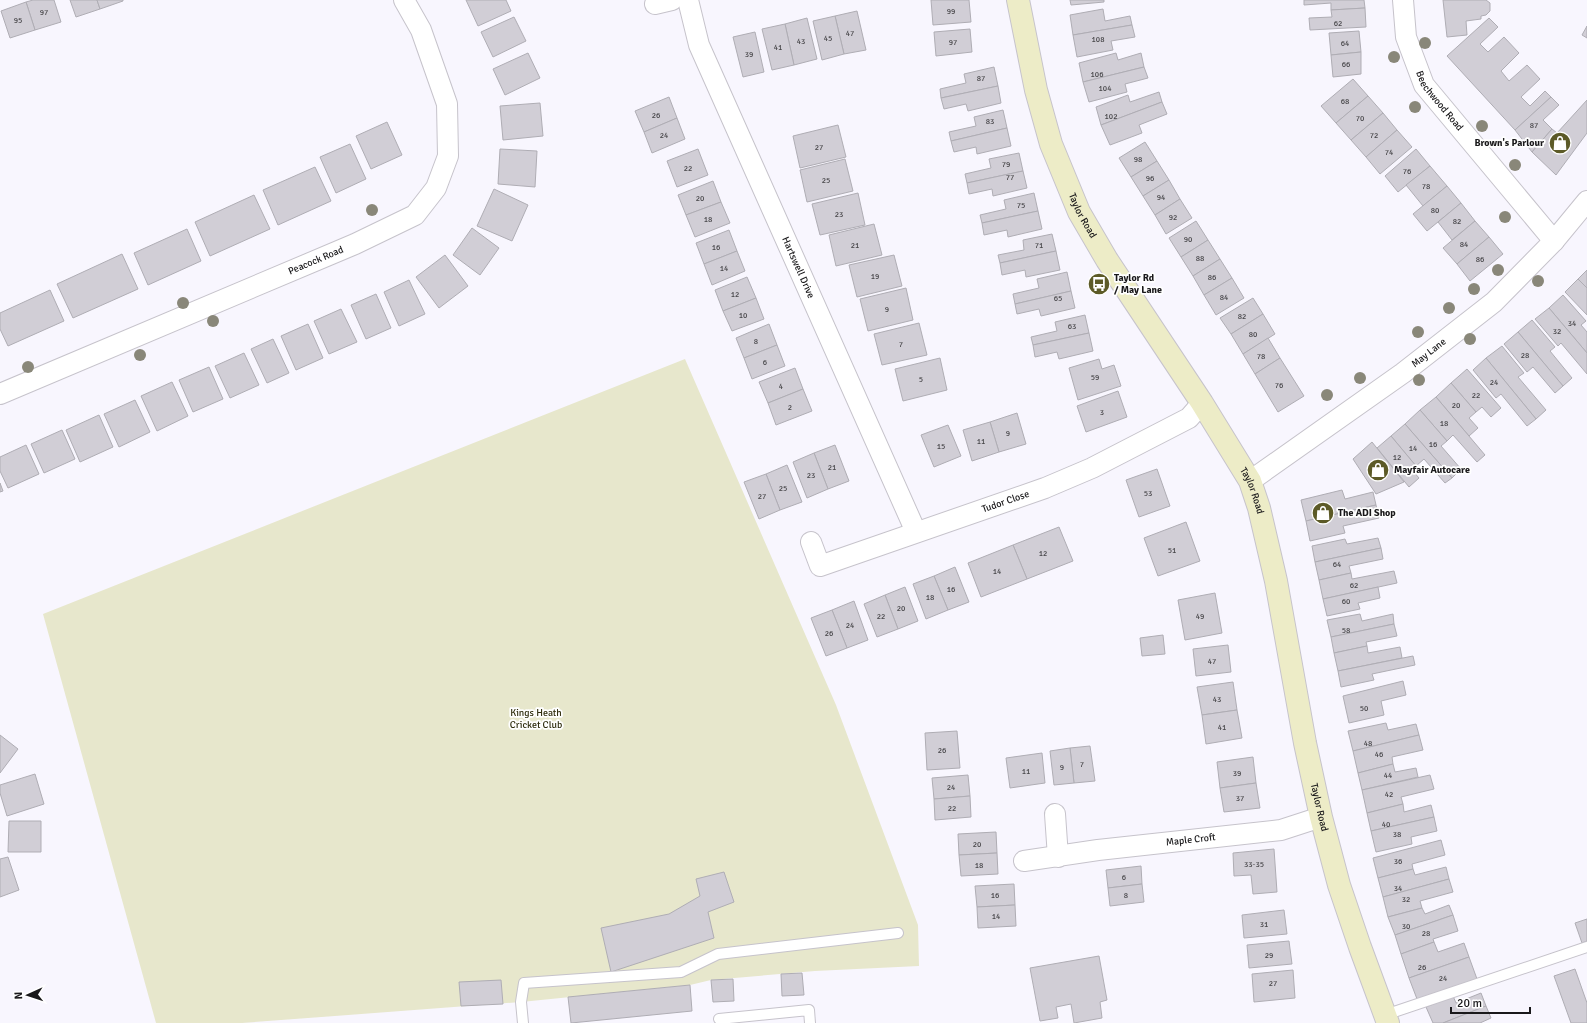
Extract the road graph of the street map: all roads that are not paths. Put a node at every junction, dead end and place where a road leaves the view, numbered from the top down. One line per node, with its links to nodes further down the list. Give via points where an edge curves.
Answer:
1 (404, 0): 7 (street, Peacock Road, via 422,30 447,104 448,156 436,188 415,215 356,244)
2 (688, 0): 10 (street, Hartswell Drive, via 700,45)
3 (1018, 0): 8 (street, Taylor Road, via 1036,90 1051,144 1079,212 1107,260)
4 (1403, 0): 6 (street, Beechwood Road, via 1406,37 1424,85)
5 (1587, 201): 6 (street, May Lane)
6 (1554, 241): 9 (street, May Lane, via 1494,302 1402,373)
7 (0, 394)
8 (1202, 403): 9 (street, Taylor Road); 10 (street, Tudor Close, via 1189,418 1092,468 1045,488)
9 (1250, 481): 13 (street, Taylor Road, via 1276,581)
10 (916, 532): 11 (street, Tudor Close, via 820,566)
11 (811, 542)
12 (1055, 814): 14 (street)
13 (1321, 817): 14 (street, Maple Croft, via 1281,830 1098,850); 19 (street, Taylor Road, via 1339,885)
14 (1058, 857): 15 (street, Maple Croft)
15 (1024, 861)
16 (898, 933): 20 (lane, via 718,954 681,972 524,983 521,1002)
17 (1587, 947): 19 (lane)
18 (719, 1019): 21 (lane, via 809,1010)
19 (1386, 1019)
20 (523, 1023)
21 (810, 1023)

